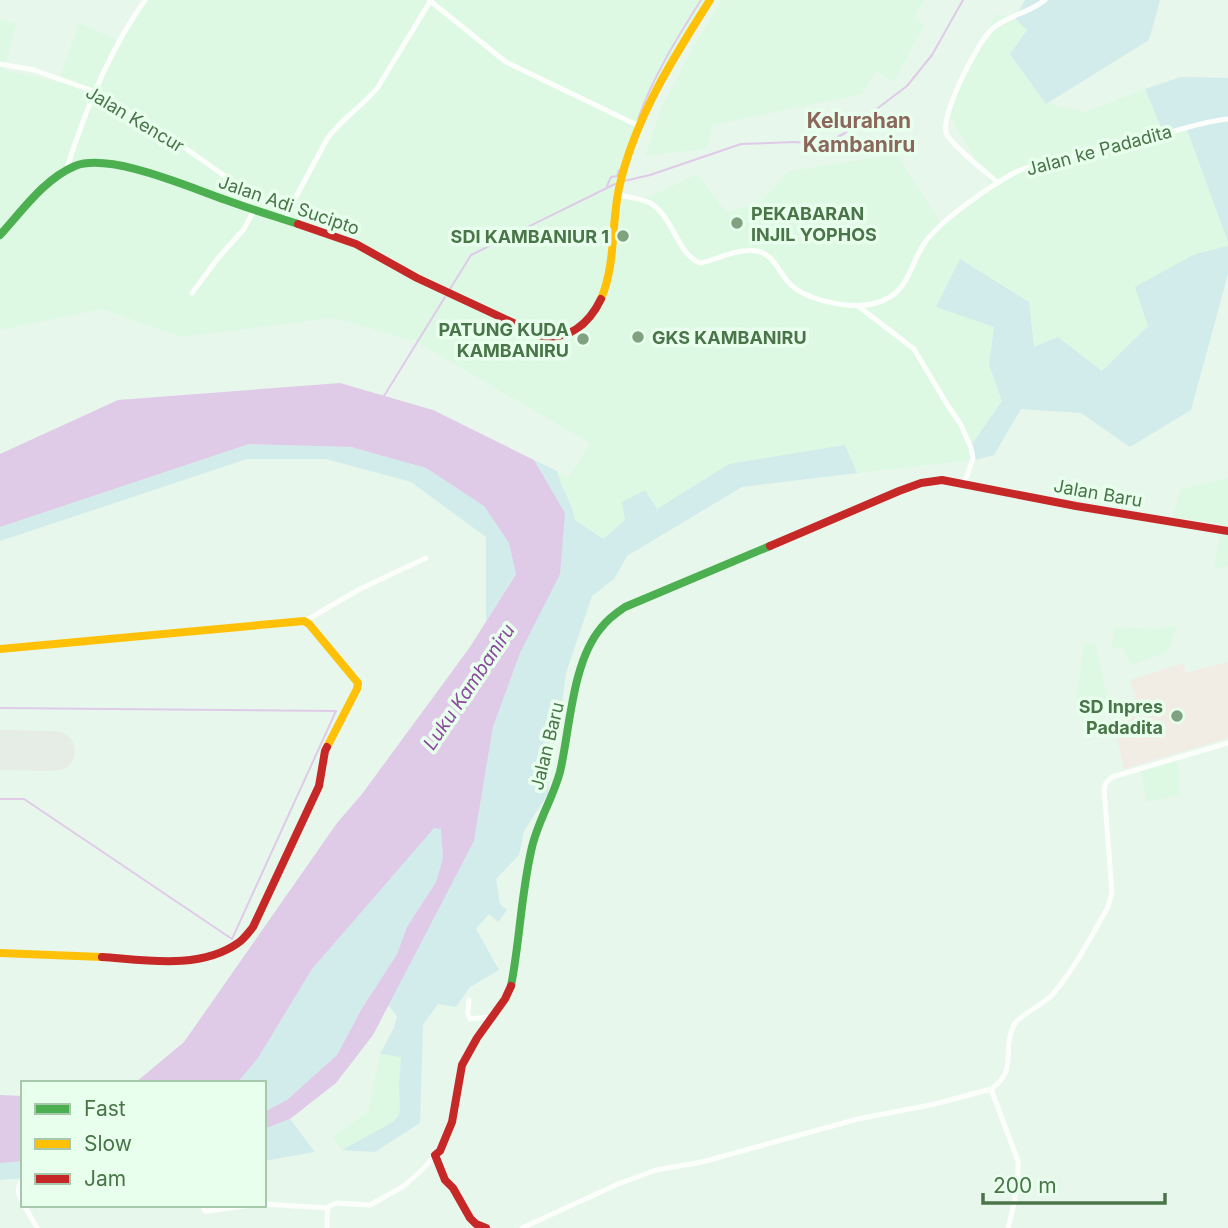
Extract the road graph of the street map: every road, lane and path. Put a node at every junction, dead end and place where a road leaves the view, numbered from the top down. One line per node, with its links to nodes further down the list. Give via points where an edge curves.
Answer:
1 (145, 0): 6 (street, via 125,29)
2 (430, 0): 8 (street, via 506,62); 13 (street, via 378,87 327,139)
3 (710, 0): 8 (main road)
4 (1045, 0): 10 (street, via 988,33 971,59 946,117 950,139)
5 (0, 64): 6 (street, Jalan Kencur, via 34,70)
6 (96, 92): 9 (street); 12 (street, Jalan Kencur, via 229,179 242,191)
7 (1228, 119): 10 (street, Jalan ke Padadita, via 1040,163)
8 (637, 125): 11 (main road)
9 (66, 171): 12 (main road, Jalan Adi Sucipto, via 104,163); 14 (main road, Jalan Adi Sucipto)
10 (998, 183): 16 (street, Jalan ke Padadita, via 932,234 895,293)
11 (618, 192): 13 (main road, Jalan Adi Sucipto, via 607,289 594,313 577,329 560,336 540,334 440,289 358,244); 16 (street, Jalan ke Padadita, via 650,203 661,212 695,262 758,251 772,259 801,292)
12 (250, 209): 13 (main road, Jalan Adi Sucipto); 15 (street, via 244,229)
13 (284, 220)
14 (0, 235)
15 (192, 293)
16 (858, 306): 17 (street, via 914,349 961,425 973,458)
17 (962, 484): 18 (main road, Jalan Baru); 25 (main road, Jalan Baru, via 932,481 899,491 625,607 600,627 579,674 560,771 532,847 511,985)
18 (1228, 531)
19 (426, 558): 20 (street)
20 (304, 621): 21 (main road); 23 (main road, via 356,679 358,689 325,751 318,786 251,931 226,951 184,961)
21 (0, 649)
22 (1228, 743): 26 (street, via 1112,777 1106,783 1112,892 1108,907 1058,988 1017,1021 1007,1071)
23 (0, 953)
24 (469, 1000): 25 (street, via 470,1020)
25 (490, 1017): 27 (main road, Jalan Baru, via 462,1065 452,1122)
26 (990, 1089): 38 (street, via 656,1170); 39 (street, via 1018,1161 1016,1197)
27 (435, 1155): 34 (street, via 404,1186 374,1203 336,1203); 37 (main road, via 470,1218)
28 (21, 1183): 29 (street)
29 (21, 1199)
30 (266, 1204): 34 (street)
31 (24, 1207): 35 (street)
32 (203, 1207): 33 (street, via 205,1211)
33 (237, 1207)
34 (328, 1208): 36 (street)
35 (37, 1228)
36 (327, 1228)
37 (486, 1228)
38 (522, 1228)
39 (1007, 1228)

